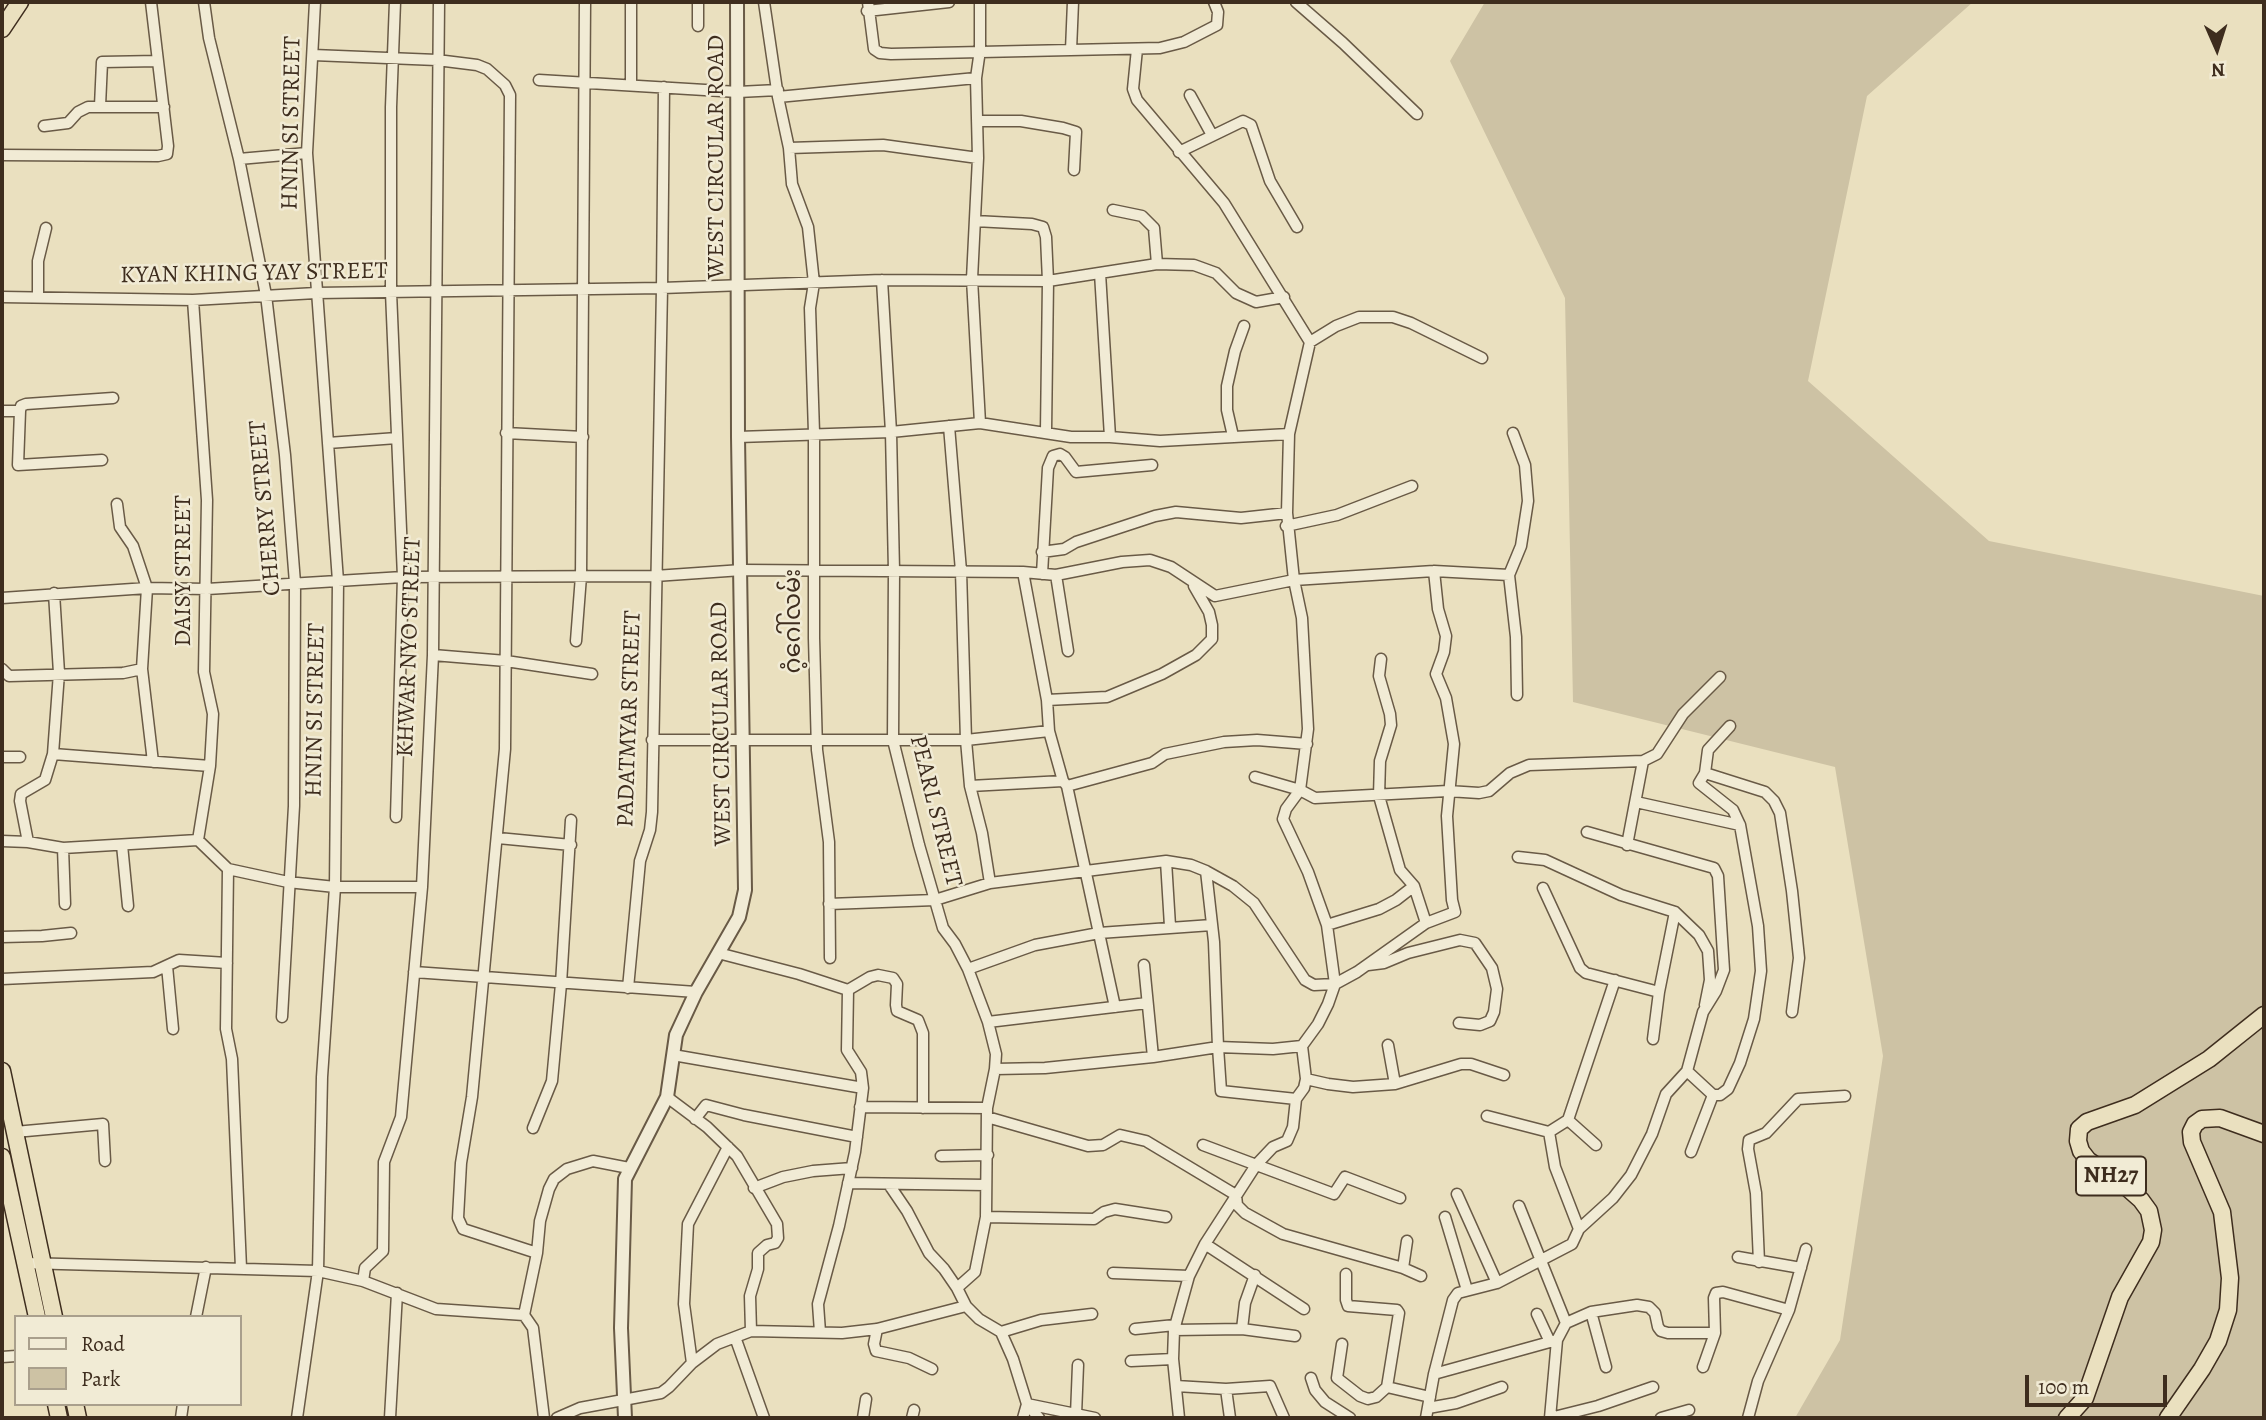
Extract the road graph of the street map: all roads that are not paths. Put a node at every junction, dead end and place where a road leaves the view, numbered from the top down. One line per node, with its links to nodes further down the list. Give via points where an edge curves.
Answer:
1 (20, 2): 19 (highway)
2 (151, 2): 26 (street)
3 (204, 2): 46 (street, CHERRY STREET)
4 (315, 2): 23 (street, HNIN SI STREET)
5 (395, 2): 24 (street)
6 (439, 2): 25 (street, KHWAR NYO STREET)
7 (585, 2): 29 (street)
8 (631, 2): 30 (street)
9 (698, 2): 18 (street)
10 (737, 2): 32 (street, WEST CIRCULAR ROAD)
11 (764, 2): 33 (street, ဂံ့ဂေါ်လမ်း)
12 (949, 2): 17 (street)
13 (980, 2): 21 (street)
14 (1073, 2): 22 (street)
15 (1214, 2): 20 (street, via 1217,24 1184,42)
16 (1296, 2): 37 (street)
17 (868, 7): 21 (street, via 874,49 880,53)
18 (698, 26)
19 (2, 29)
20 (1137, 49): 22 (street); 42 (street, via 1134,95)
21 (980, 50): 22 (street); 27 (street)
22 (1071, 50)
23 (313, 55): 24 (street); 43 (street, HNIN SI STREET)
24 (393, 59): 25 (street); 63 (street)
25 (438, 60): 61 (street, KHWAR NYO STREET); 62 (street, via 477,65 509,91)
26 (158, 61): 35 (street, via 102,62); 36 (street)
27 (976, 78): 33 (street); 38 (street)
28 (539, 79): 29 (street)
29 (584, 83): 30 (street); 60 (street)
30 (632, 84): 31 (street)
31 (664, 87): 32 (street); 59 (street, PADATMYAR STREET)
32 (738, 92): 33 (street); 58 (street, WEST CIRCULAR ROAD)
33 (778, 94): 41 (street, ဂံ့ဂေါ်လမ်း)
34 (1190, 95): 40 (street)
35 (100, 106): 36 (street); 39 (street, via 78,112 68,123)
36 (164, 107): 44 (street, via 167,154)
37 (1417, 114)
38 (977, 121): 45 (street); 47 (street, via 1021,121 1076,132)
39 (44, 126)
40 (1212, 135): 42 (street); 50 (street, via 1243,121 1251,125 1270,181)
41 (789, 148): 45 (street, via 883,145); 57 (street, ဂံ့ဂေါ်လမ်း, via 792,184 808,227)
42 (1179, 152): 68 (street, via 1223,203)
43 (307, 153): 46 (street); 64 (street, HNIN SI STREET)
44 (2, 155)
45 (978, 158): 49 (street)
46 (239, 159): 65 (street, CHERRY STREET)
47 (1074, 170)
48 (1113, 210): 52 (street, via 1142,216 1154,228)
49 (975, 222): 54 (street); 56 (street, via 1043,227)
50 (1297, 227)
51 (46, 228): 67 (street, via 38,261)
52 (1157, 264): 53 (street, KYAN KHING YAY STREET); 68 (street, KYAN KHING YAY STREET, via 1194,265 1216,273 1236,293 1256,302)
53 (1100, 274): 56 (street, KYAN KHING YAY STREET); 87 (street)
54 (972, 279): 55 (street, KYAN KHING YAY STREET); 56 (street, KYAN KHING YAY STREET); 76 (street)
55 (882, 280): 57 (street, KYAN KHING YAY STREET); 79 (street, PEARL STREET)
56 (1048, 281): 78 (street)
57 (814, 283): 58 (street, KYAN KHING YAY STREET); 81 (street, ဂံ့ဂေါ်လမ်း, via 810,308)
58 (738, 286): 59 (street, KYAN KHING YAY STREET); 86 (street, WEST CIRCULAR ROAD)
59 (662, 288): 60 (street, KYAN KHING YAY STREET); 107 (street, PADATMYAR STREET)
60 (584, 289): 62 (street, KYAN KHING YAY STREET); 85 (street)
61 (435, 291): 62 (street, KYAN KHING YAY STREET); 63 (street, KYAN KHING YAY STREET); 109 (street, KHWAR NYO STREET)
62 (508, 291): 80 (street)
63 (391, 292): 64 (street, KYAN KHING YAY STREET); 88 (street)
64 (316, 293): 65 (street, KYAN KHING YAY STREET); 89 (street, HNIN SI STREET)
65 (266, 295): 69 (street, KYAN KHING YAY STREET); 113 (street, CHERRY STREET)
66 (2, 297): 67 (street, KYAN KHING YAY STREET)
67 (38, 297): 69 (street, KYAN KHING YAY STREET)
68 (1284, 297): 71 (street)
69 (193, 300): 116 (street, DAISY STREET, via 207,500)
70 (1244, 326): 84 (street, via 1227,386)
71 (1310, 342): 72 (street, via 1359,317 1393,317); 82 (street)
72 (1482, 358)
73 (113, 398): 75 (street, via 26,404)
74 (2, 411): 75 (street)
75 (20, 411): 90 (street, via 18,466)
76 (980, 423): 77 (street); 78 (street)
77 (949, 426): 79 (street); 101 (street)
78 (1045, 431): 87 (street, via 1071,437)
79 (891, 432): 81 (street); 100 (street, PEARL STREET)
80 (506, 433): 85 (street); 110 (street)
81 (814, 433): 86 (street); 98 (street, ဂံ့ဂေါ်လမ်း)
82 (1289, 433): 84 (street); 94 (street)
83 (1513, 433): 105 (street, via 1525,465 1528,500 1521,546)
84 (1233, 436): 87 (street, via 1160,441)
85 (583, 437): 106 (street)
86 (738, 437): 97 (street, WEST CIRCULAR ROAD)
87 (1110, 437)
88 (397, 438): 89 (street); 108 (street)
89 (328, 443): 112 (street, HNIN SI STREET)
90 (102, 460)
91 (1152, 465): 96 (street, via 1076,472 1065,457 1053,456 1048,468)
92 (1412, 486): 95 (street, via 1336,515)
93 (117, 504): 115 (street, via 120,527 133,546)
94 (1287, 513): 95 (street); 96 (street, via 1241,518 1176,512)
95 (1286, 526): 111 (street)
96 (1042, 552): 103 (street)
97 (741, 570): 98 (street); 107 (street); 136 (street, WEST CIRCULAR ROAD)
98 (816, 570): 100 (street); 137 (street, ဂံ့ဂေါ်လမ်း)
99 (1434, 570): 105 (street); 111 (street); 150 (street, via 1446,636 1436,674 1446,698 1454,744)
100 (894, 571): 101 (street); 134 (street, PEARL STREET)
101 (961, 571): 102 (street); 135 (street)
102 (1023, 572): 103 (street); 130 (street)
103 (1042, 574): 104 (street)
104 (1056, 575): 114 (street, via 1150,560 1171,567); 120 (street)
105 (1509, 575): 129 (street)
106 (581, 576): 107 (street); 110 (street); 119 (street)
107 (656, 576): 133 (street, PADATMYAR STREET)
108 (403, 577): 109 (street); 112 (street); 153 (street)
109 (434, 577): 110 (street); 121 (street, KHWAR NYO STREET)
110 (506, 578): 123 (street)
111 (1294, 580): 114 (street, via 1215,596); 138 (street, via 1302,618)
112 (338, 581): 113 (street); 173 (street, HNIN SI STREET)
113 (295, 583): 116 (street); 170 (street, CHERRY STREET, via 296,732)
114 (1193, 583): 130 (street, via 1212,625 1212,639 1196,655 1107,696)
115 (147, 588): 116 (street); 117 (street); 125 (street)
116 (207, 589): 144 (street, DAISY STREET, via 204,673 213,714)
117 (54, 593): 118 (street); 126 (street)
118 (2, 598)
119 (576, 641)
120 (1068, 651)
121 (432, 655): 123 (street); 174 (street, KHWAR NYO STREET)
122 (1381, 659): 151 (street, via 1379,676 1391,725 1380,761)
123 (506, 661): 127 (street); 157 (street)
124 (2, 669): 126 (street, via 9,676)
125 (142, 669): 126 (street); 143 (street)
126 (60, 673): 139 (street)
127 (592, 674)
128 (1720, 677): 142 (street, via 1683,714 1657,754)
129 (1517, 695)
130 (1048, 699): 132 (street)
131 (1730, 726): 145 (street, via 1708,750)
132 (1049, 731): 135 (street); 147 (street)
133 (652, 740): 136 (street); 201 (street, PADATMYAR STREET, via 650,830 640,860)
134 (892, 740): 135 (street); 137 (street); 176 (street, PEARL STREET)
135 (966, 740): 148 (street)
136 (743, 741): 137 (street); 188 (street, WEST CIRCULAR ROAD, via 746,890 739,916)
137 (817, 741): 178 (street, ဂံ့ဂေါ်လမ်း, via 829,842)
138 (1307, 744): 147 (street, via 1224,742); 149 (street)
139 (53, 754): 143 (street); 160 (street, via 45,779 21,794)
140 (2, 757): 141 (street)
141 (20, 757)
142 (1643, 761): 150 (street, via 1529,765 1510,773 1489,791); 152 (street)
143 (153, 762): 144 (street)
144 (210, 766): 158 (street, DAISY STREET)
145 (1705, 773): 155 (street, via 1701,786 1733,810); 208 (street, via 1765,792 1780,813 1798,958)
146 (1255, 777): 149 (street)
147 (1065, 783): 148 (street); 168 (street)
148 (970, 786): 171 (street)
149 (1300, 790): 151 (street, via 1315,798); 183 (street, via 1283,819)
150 (1448, 791): 151 (street); 181 (street, via 1455,912)
151 (1378, 796): 172 (street, via 1399,870)
152 (1636, 802): 155 (street); 163 (street)
153 (396, 817)
154 (572, 821): 162 (street)
155 (1740, 825): 228 (street, via 1761,971 1754,1019 1740,1063 1728,1089)
156 (1587, 832): 163 (street)
157 (498, 838): 162 (street); 197 (street)
158 (198, 840): 161 (street); 167 (street)
159 (2, 841): 160 (street)
160 (28, 842): 164 (street)
161 (122, 845): 164 (street); 179 (street)
162 (571, 845): 199 (street)
163 (1627, 845): 207 (street, via 1707,865 1718,876 1724,970)
164 (63, 848): 177 (street)
165 (1518, 857): 180 (street, via 1545,860 1621,895)
166 (1166, 861): 168 (street); 169 (street); 184 (street)
167 (228, 869): 170 (street); 190 (street)
168 (1087, 870): 171 (street); 186 (street)
169 (1206, 871): 182 (street); 200 (street, via 1254,903 1305,980 1314,985)
170 (288, 882): 173 (street); 210 (street, CHERRY STREET)
171 (989, 883): 176 (street)
172 (1414, 886): 181 (street); 183 (street, via 1379,909)
173 (335, 887): 174 (street); 279 (street, HNIN SI STREET, via 321,1077)
174 (422, 887): 195 (street, KHWAR NYO STREET)
175 (1543, 888): 198 (street, via 1580,968)
176 (935, 900): 178 (street); 194 (street, PEARL STREET, via 943,928)
177 (65, 904)
178 (829, 904): 189 (street, ဂံ့ဂေါ်လမ်း)
179 (128, 906)
180 (1675, 912): 204 (street); 207 (street, via 1699,934 1708,951 1710,980)
181 (1426, 923): 192 (street)
182 (1212, 925): 184 (street); 217 (street)
183 (1327, 925): 200 (street)
184 (1170, 926): 186 (street)
185 (71, 933): 187 (street)
186 (1099, 933): 194 (street, via 1035,945); 206 (street)
187 (2, 937)
188 (718, 953): 202 (street); 203 (street, WEST CIRCULAR ROAD)
189 (830, 958)
190 (226, 962): 193 (street, via 179,960); 276 (street)
191 (1144, 965): 205 (street)
192 (1368, 965): 200 (street); 212 (street, via 1460,940 1475,943 1492,968 1497,989 1494,1012 1490,1021 1480,1026)
193 (167, 966): 196 (street, via 153,972); 213 (street)
194 (968, 969): 211 (street, PEARL STREET)
195 (414, 972): 197 (street); 285 (street, KHWAR NYO STREET, via 401,1117 384,1162 383,1251 365,1268)
196 (2, 979)
197 (484, 979): 199 (street); 269 (street, via 458,1218 464,1229)
198 (1615, 980): 204 (street); 237 (street)
199 (561, 984): 201 (street); 238 (street, via 552,1081)
200 (1335, 984): 216 (street)
201 (628, 988): 203 (street)
202 (848, 990): 226 (street, via 847,1050); 233 (street, via 878,975 893,978 897,984 897,1011 918,1020 923,1033)
203 (696, 992): 218 (street, WEST CIRCULAR ROAD, via 676,1035)
204 (1659, 992): 214 (street)
205 (1147, 1003): 206 (street); 219 (street)
206 (1115, 1007): 211 (street)
207 (1703, 1012): 221 (street)
208 (1792, 1012)
209 (2264, 1015): 351 (highway, NH27, via 2209,1059 2135,1105 2079,1129 2081,1151 2141,1200 2153,1230 2151,1242 2120,1297 2091,1386)
210 (282, 1017)
211 (988, 1023): 220 (street, PEARL STREET)
212 (1459, 1023)
213 (173, 1029)
214 (1653, 1040)
215 (1388, 1045): 225 (street)
216 (1303, 1046): 217 (street); 224 (street)
217 (1218, 1047): 219 (street); 231 (street, via 1222,1091)
218 (673, 1055): 226 (street); 230 (street, WEST CIRCULAR ROAD)
219 (1153, 1057): 220 (street)
220 (995, 1069): 234 (street, PEARL STREET)
221 (1686, 1071): 228 (street); 265 (street, via 1666,1094 1630,1175)
222 (2, 1072): 227 (highway)
223 (1504, 1075): 225 (street, via 1461,1064)
224 (1306, 1079): 225 (street, via 1353,1087); 231 (street)
225 (1395, 1084)
226 (863, 1088): 232 (street)
227 (4, 1093): 239 (highway)
228 (1713, 1095): 246 (street)
229 (1845, 1096): 272 (street, via 1798,1100 1766,1133 1749,1140)
230 (667, 1097): 236 (street); 252 (street, WEST CIRCULAR ROAD)
231 (1296, 1099): 251 (street, via 1287,1141 1273,1147)
232 (860, 1107): 233 (street); 242 (street)
233 (923, 1108): 234 (street)
234 (987, 1112): 247 (street, PEARL STREET); 259 (street, via 1088,1146 1103,1145 1120,1135 1146,1141)
235 (1487, 1116): 240 (street)
236 (695, 1119): 242 (street, via 706,1105); 245 (street)
237 (1568, 1119): 240 (street); 244 (street)
238 (533, 1128)
239 (15, 1132): 250 (street, via 103,1124); 274 (highway)
240 (1549, 1132): 265 (street, via 1555,1167)
241 (2264, 1135): 352 (highway, via 2220,1118 2202,1119 2191,1132 2222,1212 2230,1278 2228,1310 2203,1369)
242 (857, 1138): 253 (street)
243 (1203, 1145): 251 (street)
244 (1596, 1145)
245 (728, 1147): 257 (street); 315 (street, via 688,1224 684,1304)
246 (1691, 1152)
247 (988, 1155): 248 (street); 255 (street, PEARL STREET)
248 (941, 1156)
249 (2, 1161): 273 (highway)
250 (105, 1161)
251 (1256, 1165): 259 (street); 260 (street, via 1334,1194 1345,1177)
252 (629, 1168): 269 (street, via 593,1161 554,1179 540,1221); 328 (street, WEST CIRCULAR ROAD, via 622,1254)
253 (852, 1168): 254 (street); 257 (street, via 783,1177)
254 (848, 1184): 256 (street); 306 (street, via 818,1304)
255 (986, 1185): 256 (street); 262 (street, PEARL STREET)
256 (890, 1186): 287 (street, via 929,1253)
257 (754, 1188): 305 (street, via 776,1224 778,1238 758,1253 750,1296)
258 (1457, 1194): 286 (street)
259 (1236, 1195): 267 (street); 277 (street, via 1237,1205 1245,1213 1283,1234)
260 (1400, 1198)
261 (1519, 1206): 271 (street)
262 (986, 1217): 263 (street, via 1094,1219 1115,1209); 287 (street, PEARL STREET, via 975,1272)
263 (1166, 1217)
264 (1445, 1217): 288 (street)
265 (1579, 1229): 271 (street, via 1572,1244)
266 (1407, 1241): 277 (street)
267 (1205, 1244): 282 (street); 283 (street)
268 (1806, 1249): 278 (street)
269 (537, 1253): 299 (street)
270 (1738, 1257): 272 (street)
271 (1543, 1261): 286 (street); 300 (street)
272 (1759, 1262): 278 (street)
273 (25, 1264): 274 (street); 296 (highway)
274 (42, 1264): 275 (street); 297 (highway)
275 (206, 1267): 276 (street); 298 (street)
276 (241, 1268): 279 (street)
277 (1403, 1268): 284 (street)
278 (1801, 1268): 292 (street)
279 (318, 1270): 285 (street); 335 (street, HNIN SI STREET)
280 (1113, 1273): 283 (street)
281 (1346, 1274): 323 (street, via 1348,1306 1399,1313)
282 (1255, 1275): 291 (street); 304 (street)
283 (1189, 1276): 301 (street)
284 (1421, 1276)
285 (363, 1281): 289 (street)
286 (1497, 1283): 288 (street)
287 (957, 1288): 290 (street)
288 (1468, 1290): 320 (street, via 1453,1300)
289 (397, 1293): 299 (street, via 436,1309); 336 (street)
290 (966, 1306): 302 (street); 307 (street)
291 (1304, 1308)
292 (1789, 1310): 308 (street, via 1716,1293); 350 (street, via 1758,1381)
293 (1591, 1312): 300 (street); 308 (street, via 1637,1305 1655,1313 1661,1331); 317 (street)
294 (1092, 1314): 307 (street, via 1041,1320)
295 (1537, 1314): 311 (street)
296 (37, 1315)
297 (54, 1315)
298 (196, 1315)
299 (524, 1315): 337 (street, via 533,1328)
300 (1566, 1323): 311 (street)
301 (1175, 1328): 303 (street); 304 (street); 313 (street)
302 (877, 1329): 306 (street); 319 (street, via 876,1351)
303 (1135, 1329)
304 (1242, 1329): 309 (street)
305 (751, 1331): 306 (street); 310 (street)
306 (820, 1332)
307 (1000, 1332): 330 (street)
308 (1715, 1332): 318 (street)
309 (1295, 1336)
310 (735, 1337): 315 (street, via 717,1343); 339 (street)
311 (1553, 1340): 320 (street); 348 (street)
312 (1342, 1345): 323 (street, via 1337,1368 1340,1382 1368,1399)
313 (1173, 1359): 314 (street); 322 (street)
314 (1130, 1361)
315 (692, 1363): 328 (street, via 661,1393)
316 (1078, 1365): 333 (street)
317 (1606, 1367)
318 (1703, 1367)
319 (932, 1369)
320 (1434, 1374): 327 (street)
321 (1311, 1378): 347 (street, via 1325,1402)
322 (1177, 1386): 326 (street); 344 (street)
323 (1387, 1387): 327 (street)
324 (1502, 1387): 332 (street)
325 (1653, 1387): 348 (street)
326 (1226, 1389): 345 (street); 346 (street, via 1270,1386)
327 (1430, 1396): 332 (street)
328 (625, 1398): 334 (street); 338 (street, WEST CIRCULAR ROAD)
329 (866, 1399): 340 (street)
330 (1027, 1404): 333 (street); 341 (street); 342 (street)
331 (1689, 1409): 349 (street)
332 (1427, 1413)
333 (1076, 1415): 343 (street)
334 (562, 1417)
335 (297, 1418)
336 (390, 1418)
337 (544, 1418)
338 (625, 1418)
339 (765, 1418)
340 (863, 1418)
341 (1023, 1418)
342 (1039, 1418)
343 (1095, 1418)
344 (1179, 1418)
345 (1230, 1418)
346 (1284, 1418)
347 (1350, 1418)
348 (1550, 1418)
349 (1661, 1418)
350 (1748, 1418)
351 (2067, 1418)
352 (2168, 1418)

